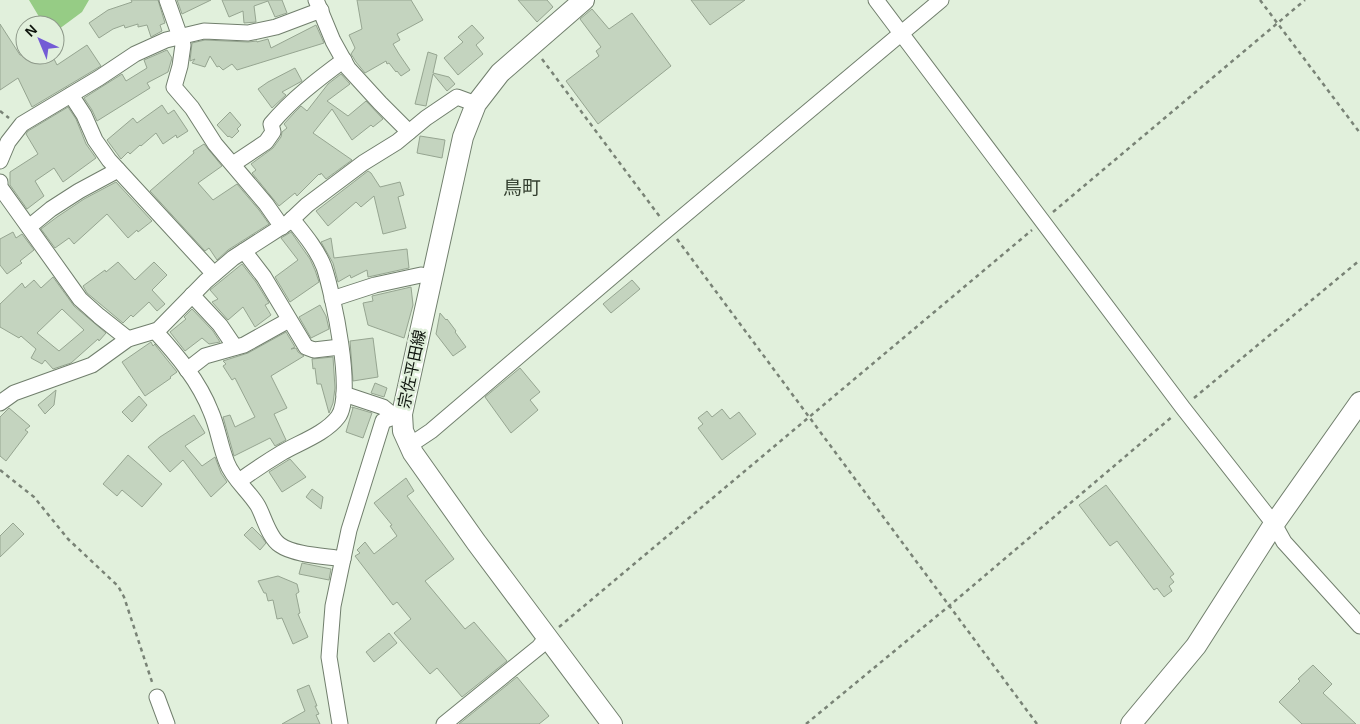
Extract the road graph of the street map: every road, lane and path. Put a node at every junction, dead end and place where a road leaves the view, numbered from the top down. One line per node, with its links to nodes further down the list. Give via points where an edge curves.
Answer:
1 (167, 0): 10 (street)
2 (584, 0): 11 (main road, 宗佐平田線)
3 (876, 0): 9 (street)
4 (941, 0): 9 (street)
5 (1260, 0): 8 (path)
6 (1305, 0): 8 (path)
7 (319, 5): 10 (street, via 276,27 248,33 204,31); 12 (street)
8 (1278, 23): 16 (path); 21 (path)
9 (900, 34): 21 (street); 24 (street)
10 (181, 37): 13 (street, via 135,54); 18 (street, via 183,45 174,87)
11 (532, 46): 14 (main road, 宗佐平田線, via 500,73); 24 (path)
12 (344, 60): 15 (street); 18 (street, via 286,107 271,124 273,132 266,142)
13 (70, 95): 17 (street, via 22,124 8,142); 19 (street, via 84,115 95,140)
14 (476, 104): 15 (street, via 456,97); 28 (main road, 宗佐平田線, via 463,137)
15 (409, 132): 22 (street, via 321,194)
16 (1360, 133)
17 (0, 161)
18 (233, 164): 22 (street, via 266,204)
19 (118, 170): 23 (street, via 79,191); 27 (street)
20 (0, 182): 23 (street, via 0,187)
21 (1042, 222): 40 (street); 42 (path)
22 (287, 223): 25 (street); 30 (street, via 311,242 323,266)
23 (29, 227): 33 (street, via 80,298)
24 (668, 229): 42 (path); 43 (street, via 431,431)
25 (244, 251): 27 (street); 31 (street, via 264,277)
26 (1360, 260): 40 (path)
27 (214, 274): 29 (street)
28 (432, 278): 30 (street, via 421,276 375,285); 41 (main road, 宗佐平田線)
29 (192, 295): 32 (street); 34 (street)
30 (332, 299): 35 (street)
31 (289, 320): 34 (street); 35 (street, via 306,347 314,350)
32 (155, 330): 33 (street); 36 (street)
33 (128, 339): 39 (street, via 92,364 14,393)
34 (236, 347): 36 (street, via 205,356)
35 (340, 347): 37 (street)
36 (188, 370): 45 (street, via 211,411 227,464)
37 (344, 394): 41 (street); 45 (street, via 339,416 320,433 283,452)
38 (1360, 402): 46 (main road)
39 (0, 403)
40 (1183, 408): 46 (street); 48 (path)
41 (398, 415): 43 (main road, 宗佐平田線); 47 (street, via 383,421)
42 (809, 418): 48 (path); 50 (path)
43 (410, 445): 50 (main road, 宗佐平田線, via 476,542)
44 (0, 470): 51 (path, via 34,497 68,539 118,586)
45 (239, 482): 47 (street, via 257,505 277,544 289,551)
46 (1274, 524): 49 (street, via 1284,542); 58 (main road, via 1196,646)
47 (342, 560): 53 (street, via 333,606 329,657)
48 (949, 606): 56 (path); 57 (path)
49 (1360, 626)
50 (547, 637): 54 (street); 55 (main road, 宗佐平田線)
51 (157, 697): 52 (street)
52 (167, 724)
53 (340, 724)
54 (444, 724)
55 (612, 724)
56 (806, 724)
57 (1037, 724)
58 (1132, 724)

